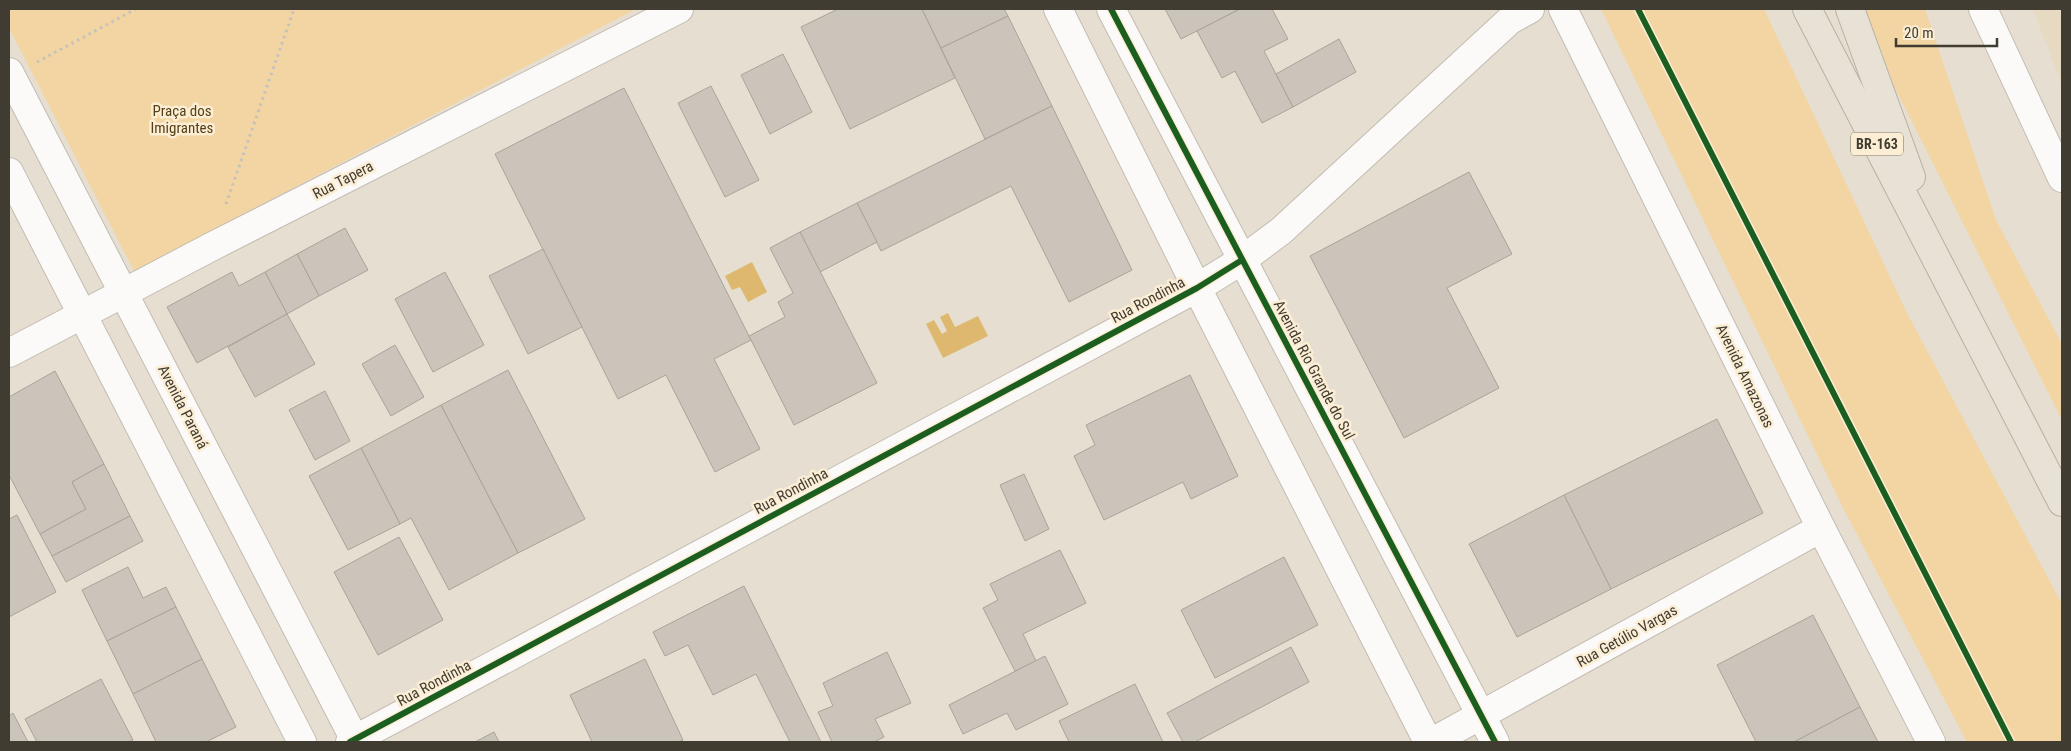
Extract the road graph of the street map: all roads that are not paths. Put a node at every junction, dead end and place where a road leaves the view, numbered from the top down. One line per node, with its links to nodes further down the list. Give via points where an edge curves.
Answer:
1 (679, 9): 15 (street, Rua Tapera)
2 (1058, 9): 14 (street)
3 (1111, 9): 12 (street, Avenida Rio Grande do Sul)
4 (1530, 9): 12 (street, Rua Rondinha, via 1510,20 1281,231)
5 (1563, 9): 19 (street, Avenida Amazonas)
6 (1807, 9): 13 (highway, BR-163)
7 (1850, 9): 13 (highway)
8 (1983, 9): 11 (street)
9 (10, 74): 15 (street, Avenida Paraná)
10 (9, 172): 16 (street)
11 (2062, 178)
12 (1242, 260): 14 (street, Rua Rondinha); 20 (street, Avenida Rio Grande do Sul)
13 (1948, 280): 18 (highway, BR-163)
14 (1197, 288): 21 (street, Rua Rondinha); 23 (street)
15 (124, 292): 16 (street, Rua Tapera); 21 (street, Avenida Paraná)
16 (82, 315): 17 (street, Rua Tapera); 22 (street)
17 (9, 353)
18 (2062, 502)
19 (1820, 528): 20 (street, Rua Getúlio Vargas); 26 (street, Avenida Amazonas)
20 (1482, 716): 24 (street, Rua Getúlio Vargas); 25 (street, Avenida Rio Grande do Sul)
21 (354, 741)
22 (302, 742)
23 (1428, 742)
24 (1432, 742)
25 (1496, 742)
26 (1931, 742)

